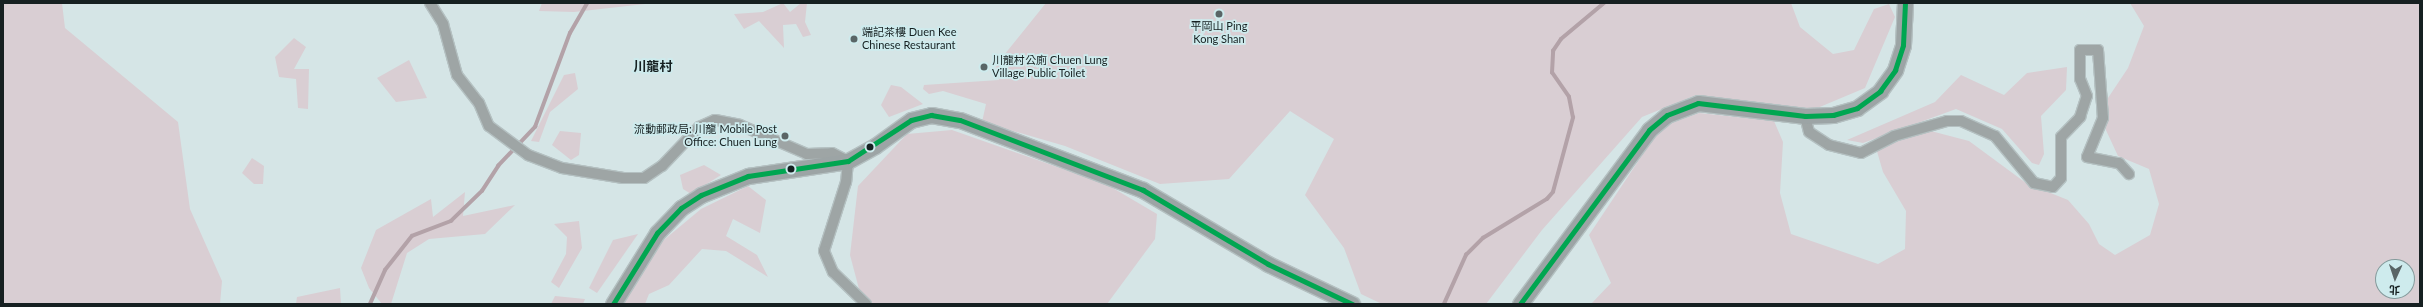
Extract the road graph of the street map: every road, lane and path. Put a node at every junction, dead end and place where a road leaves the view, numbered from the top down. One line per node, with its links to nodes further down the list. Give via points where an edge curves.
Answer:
1 (430, 3): 4 (street, via 443,24 457,75 500,138 528,156 562,168 623,178 644,178 662,166 699,127 715,120 740,125 807,154 832,153)
2 (1905, 3): 3 (main road, via 1903,45 1887,84 1868,101 1849,111)
3 (1805, 116): 5 (street, via 1809,132 1829,145 1861,153 1894,136 1947,121 1961,121 1995,136 2034,183 2053,187 2061,178 2061,137 2080,117 2087,96 2080,79 2080,50 2098,50 2103,118 2087,157 2119,163); 9 (main road, via 1705,103 1681,108 1667,115 1648,130)
4 (848, 161): 6 (main road, via 748,176 701,195 673,216 657,234 632,270); 7 (street, via 846,182 824,251 833,272); 8 (main road, via 917,117 953,118 1143,190 1289,276)
5 (2129, 174)
6 (614, 304)
7 (866, 304)
8 (1352, 304)
9 (1520, 304)

